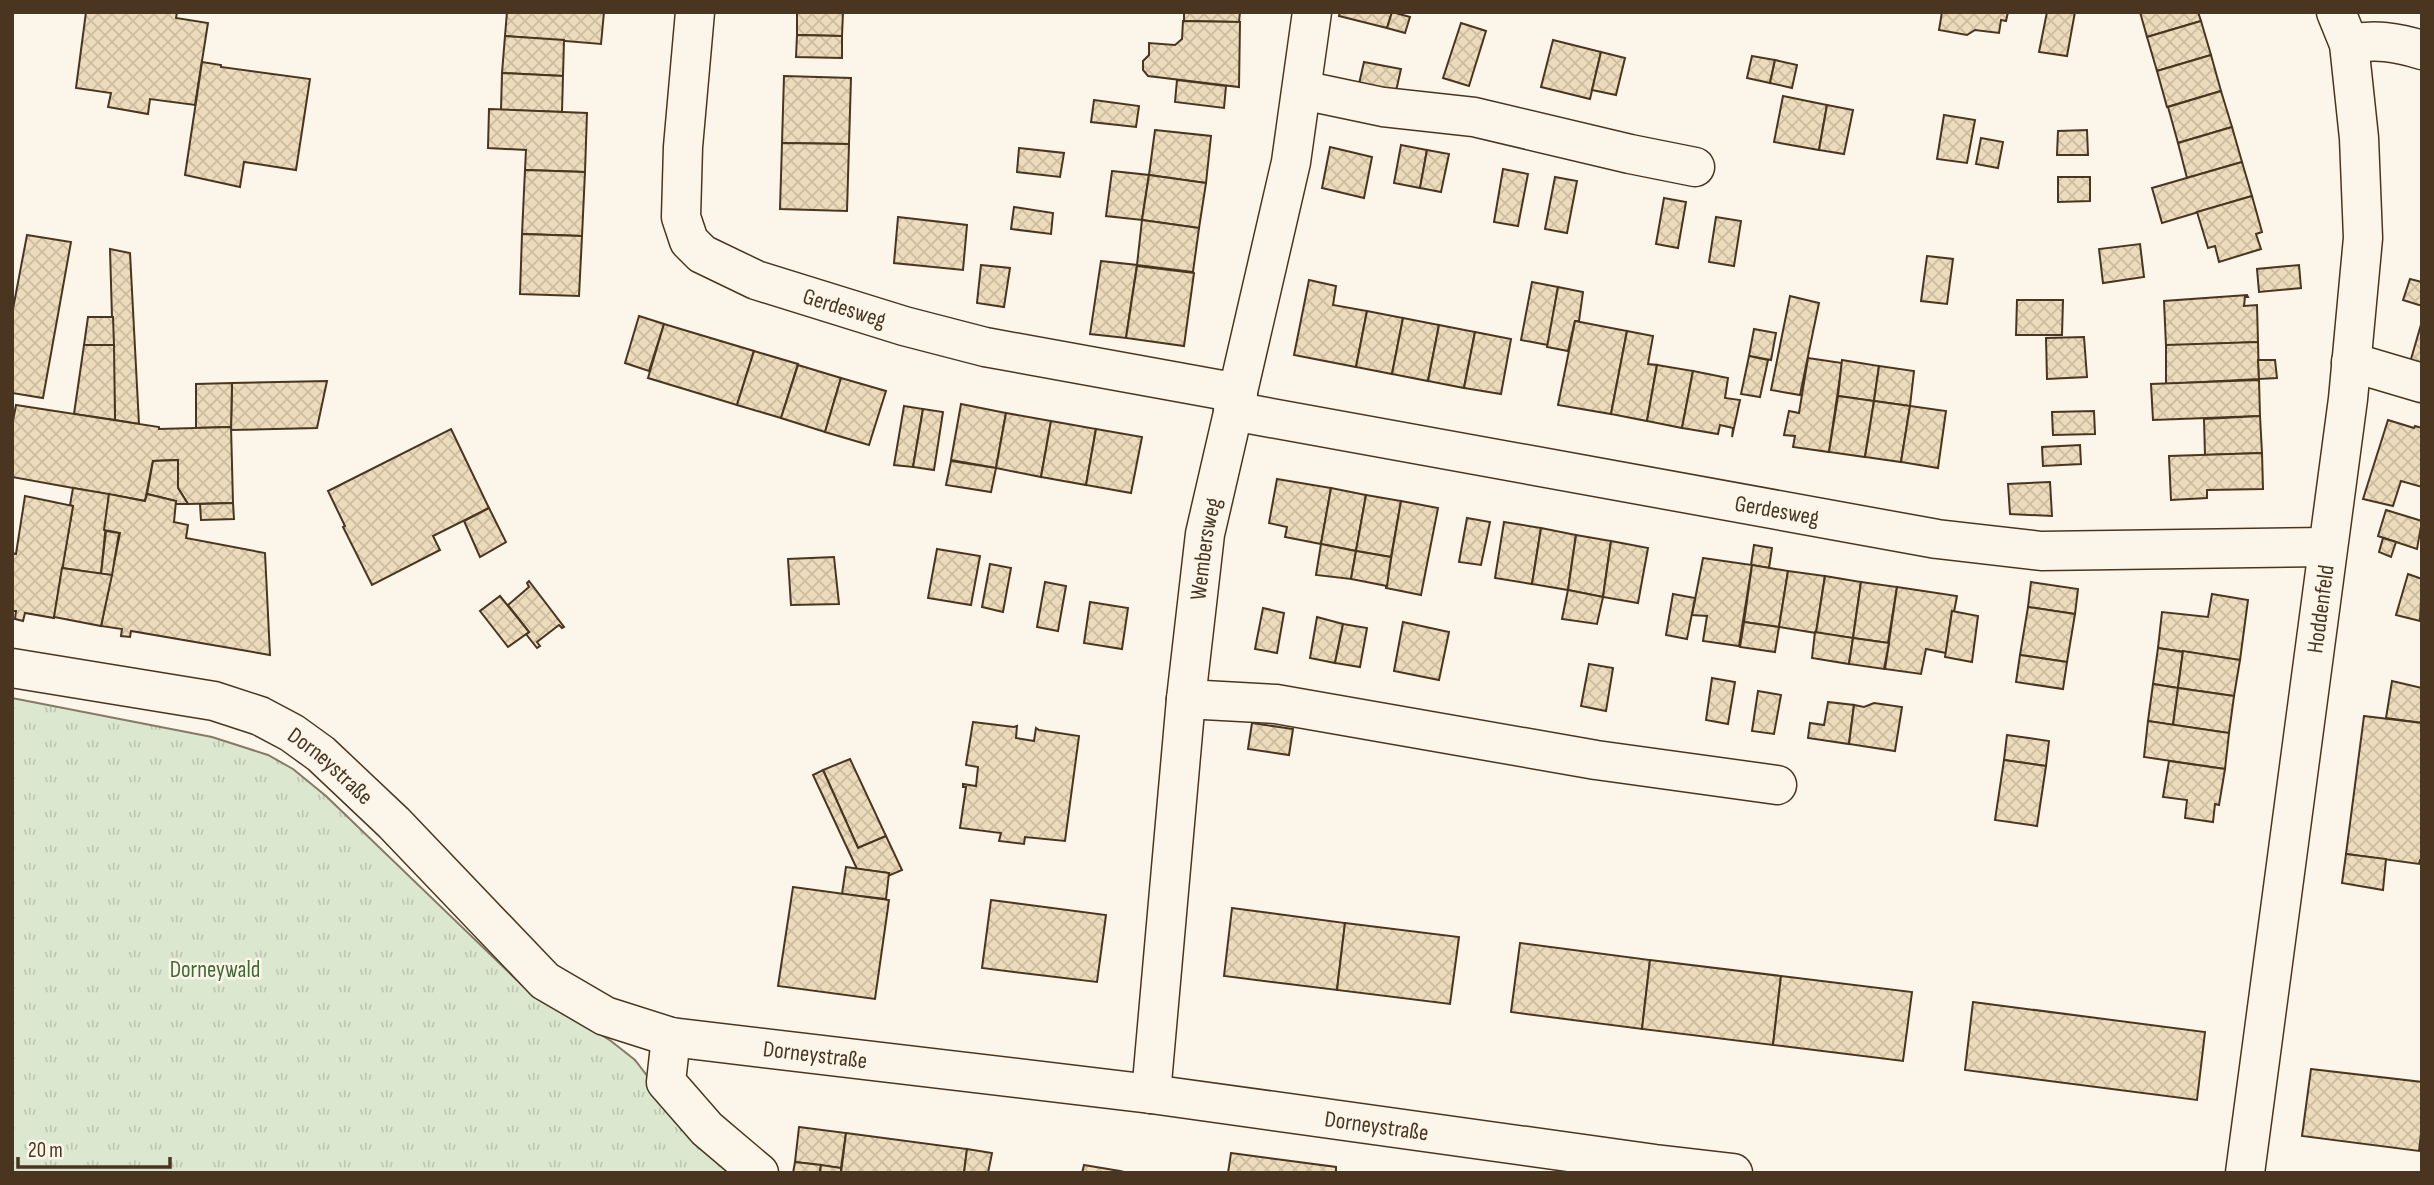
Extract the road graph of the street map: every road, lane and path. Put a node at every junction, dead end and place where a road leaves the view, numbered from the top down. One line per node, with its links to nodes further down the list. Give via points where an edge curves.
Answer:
1 (695, 12): 9 (street, Gerdesweg, via 681,218 689,240 702,254 756,281 904,326)
2 (1312, 12): 5 (street, Wembersweg)
3 (2343, 28): 4 (street, via 2369,40 2395,41); 7 (street, Hoddenfeld, via 2359,138 2363,238)
4 (2422, 50)
5 (1302, 90): 6 (street, via 1383,107 1474,117); 9 (street, Wembersweg, via 1291,162)
6 (1695, 167)
7 (2351, 362): 8 (street); 10 (street, Hoddenfeld)
8 (2422, 383)
9 (1236, 402): 10 (street, Gerdesweg, via 1937,539 2041,551); 12 (street, Wembersweg, via 1205,534)
10 (2327, 547): 19 (street, Hoddenfeld)
11 (12, 668): 14 (street, Dorneystraße, via 214,701 260,716 292,733 394,823 545,981 605,1016)
12 (1186, 699): 13 (street, via 1276,704 1597,761); 15 (street, Wembersweg)
13 (1777, 785)
14 (671, 1037): 15 (street, Dorneystraße); 17 (street, via 666,1082 707,1129)
15 (1152, 1094): 16 (street, Dorneystraße)
16 (1655, 1168): 18 (street, Dorneystraße)
17 (759, 1173)
18 (1734, 1173)
19 (2245, 1173)

